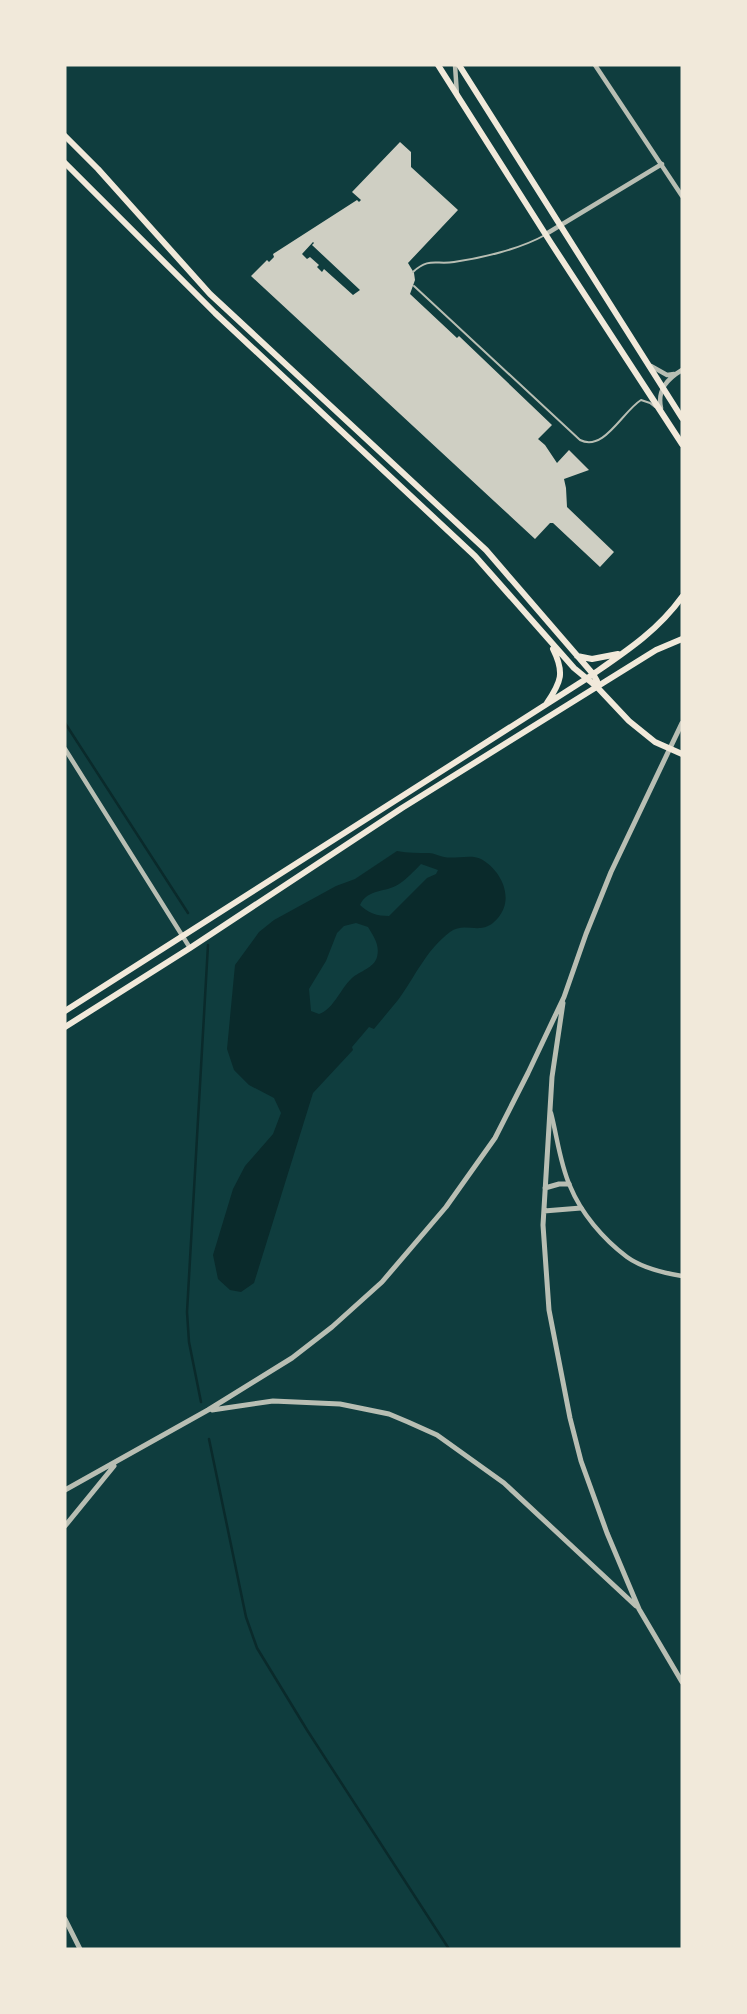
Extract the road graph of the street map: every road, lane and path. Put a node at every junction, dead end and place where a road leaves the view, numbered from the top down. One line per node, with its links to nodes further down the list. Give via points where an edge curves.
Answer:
1 (438, 65): 4 (main road)
2 (457, 65): 4 (street); 9 (main road)
3 (595, 65): 7 (street)
4 (457, 96): 10 (main road)
5 (65, 136): 24 (main road, via 210,294 486,550)
6 (65, 163): 22 (main road, via 215,313 475,556)
7 (662, 164): 8 (street); 9 (street)
8 (682, 196)
9 (560, 225): 10 (street); 13 (main road)
10 (546, 234): 11 (lane, via 464,260 432,261); 17 (main road)
11 (414, 272)
12 (414, 286): 17 (lane, via 580,440 594,443 602,439 640,400)
13 (648, 364): 15 (street, via 659,373); 16 (main road)
14 (682, 370): 15 (street)
15 (675, 374): 16 (street)
16 (663, 388): 17 (street); 18 (main road)
17 (661, 412): 19 (main road)
18 (682, 418)
19 (682, 444)
20 (682, 597): 23 (main road, via 668,617)
21 (682, 639): 27 (main road)
22 (550, 641): 26 (main road); 28 (main road, via 561,675)
23 (626, 651): 24 (main road, via 597,659); 25 (main road)
24 (576, 655): 25 (main road)
25 (593, 674): 26 (main road); 27 (main road)
26 (586, 679): 27 (main road); 28 (main road)
27 (597, 687): 31 (main road, via 629,721); 34 (main road)
28 (545, 706): 33 (main road)
29 (682, 723): 31 (street)
30 (65, 749): 33 (street)
31 (670, 750): 32 (main road); 35 (street, via 611,872)
32 (682, 754)
33 (183, 936): 34 (street); 36 (main road)
34 (190, 948): 37 (main road)
35 (564, 997): 38 (street); 44 (street, via 495,1138 446,1207 390,1273 292,1358)
36 (65, 1011)
37 (65, 1027)
38 (550, 1107): 39 (street); 40 (street)
39 (569, 1184): 40 (street); 41 (street)
40 (545, 1188): 42 (street)
41 (581, 1208): 42 (street); 43 (street, via 628,1258)
42 (544, 1211): 48 (street, via 549,1310 570,1418 598,1509)
43 (682, 1276)
44 (208, 1410): 45 (street); 48 (street, via 273,1401 340,1404 389,1414 427,1430 504,1483)
45 (116, 1462): 46 (street); 47 (street)
46 (65, 1490)
47 (65, 1526)
48 (639, 1609): 49 (street)
49 (682, 1682)
50 (65, 1919): 51 (street)
51 (80, 1949)

